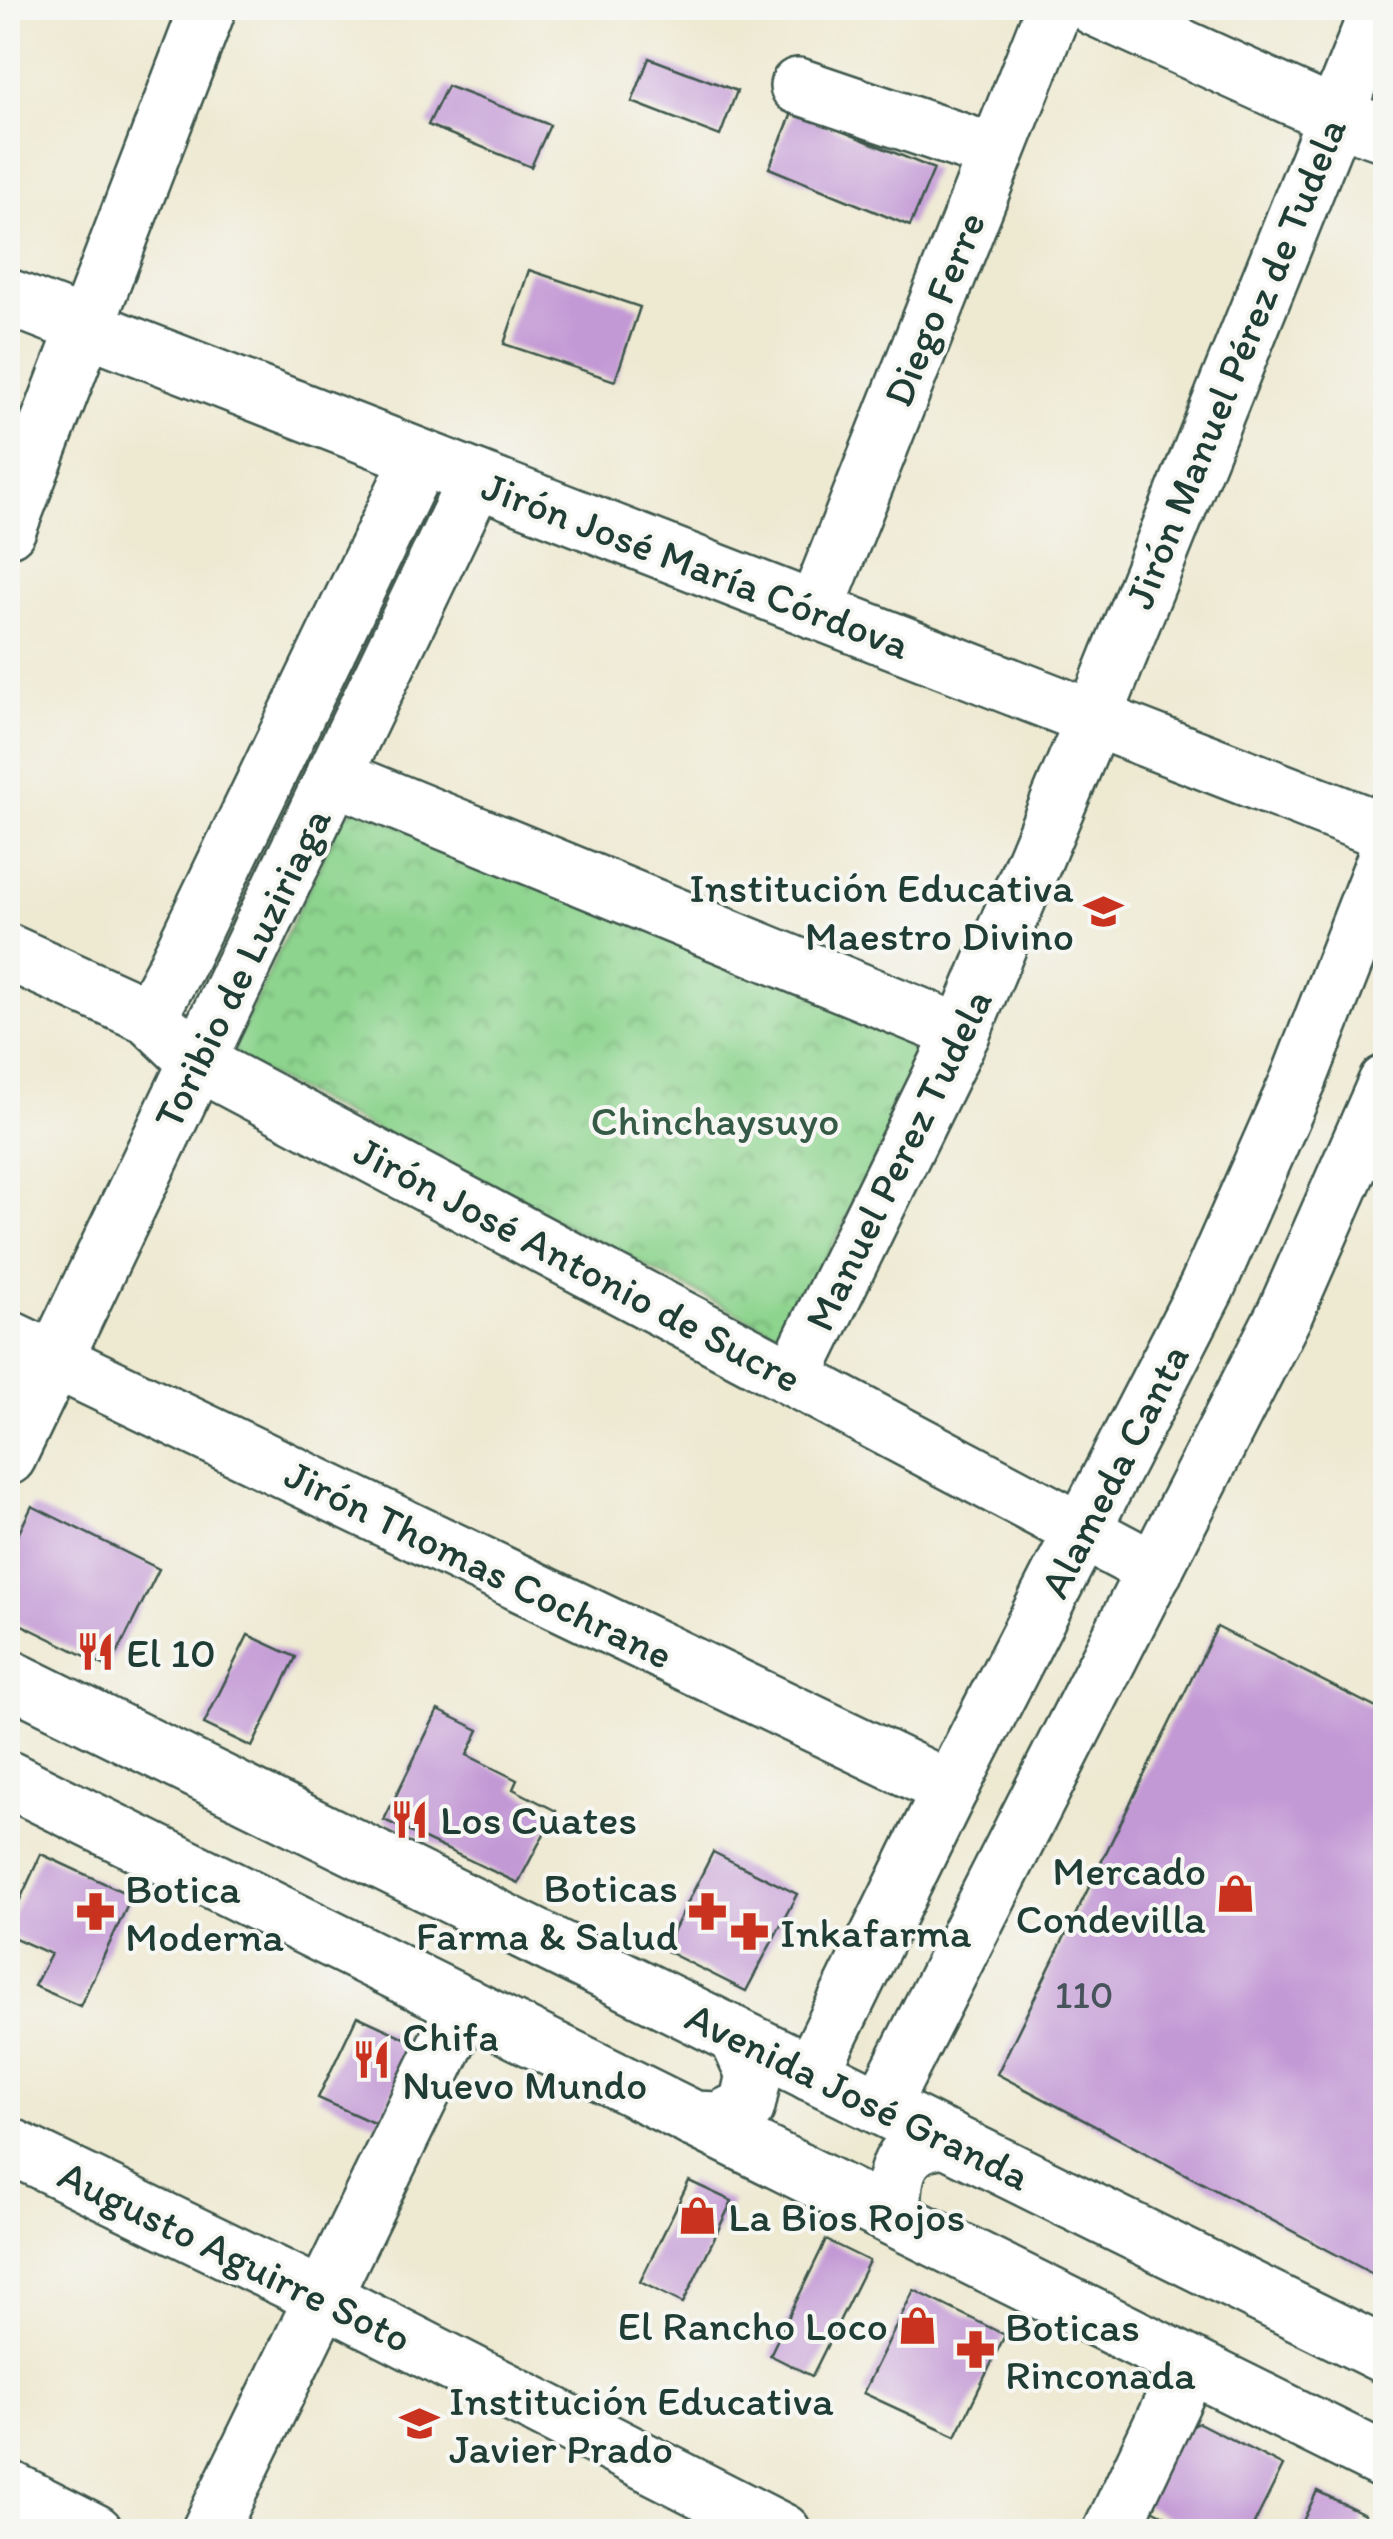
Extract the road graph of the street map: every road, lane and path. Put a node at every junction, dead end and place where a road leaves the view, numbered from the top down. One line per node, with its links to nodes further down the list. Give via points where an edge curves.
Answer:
1 (208, 8): 10 (street)
2 (1054, 8): 8 (street, Diego Ferre)
3 (1095, 8): 6 (street)
4 (1379, 8): 6 (street, Jirón Manuel Pérez de Tudela)
5 (798, 86): 8 (street)
6 (1334, 116): 7 (street); 15 (street, Jirón Manuel Pérez de Tudela)
7 (1386, 134)
8 (996, 153): 14 (street, Diego Ferre)
9 (8, 297): 10 (street, Jirón José María Córdova)
10 (84, 327): 11 (street, Jirón José María Córdova); 13 (street)
11 (420, 458): 12 (street, Jirón José María Córdova); 20 (street, Toribio de Luziriaga)
12 (476, 479): 14 (street, Jirón José María Córdova); 16 (street, Toribio de Luziriaga)
13 (8, 529)
14 (815, 611): 15 (street, Jirón José María Córdova)
15 (1093, 720): 17 (street, Jirón José María Córdova); 21 (street, Manuel Perez Tudela)
16 (333, 776): 21 (street); 22 (street, Toribio de Luziriaga)
17 (1386, 832)
18 (1386, 856): 27 (street, Alameda Canta, via 1215,1270)
19 (8, 952): 20 (street, Jirón José Antonio de Sucre)
20 (149, 1016): 22 (street, Jirón José Antonio de Sucre)
21 (962, 1033): 25 (street, Manuel Perez Tudela)
22 (197, 1062): 24 (street, Toribio de Luziriaga); 25 (street, Jirón José Antonio de Sucre)
23 (1386, 1083): 28 (street, Alameda Canta, via 1284,1313)
24 (30, 1349): 26 (street, Toribio de Luziriaga); 31 (street, Jirón Thomas Cochrane)
25 (793, 1378): 27 (street, Jirón José Antonio de Sucre)
26 (8, 1457)
27 (1083, 1532): 28 (street, Jirón José Antonio de Sucre); 31 (street, Alameda Canta)
28 (1155, 1570): 35 (street, Alameda Canta)
29 (8, 1676): 33 (street, Avenida José Granda)
30 (8, 1779): 32 (street)
31 (950, 1789): 34 (street, Alameda Canta)
32 (465, 2005): 36 (street); 40 (street)
33 (738, 2039): 34 (street, Avenida José Granda); 36 (street, via 754,2074 747,2106 720,2120)
34 (811, 2073): 35 (street, Avenida José Granda)
35 (881, 2108): 37 (street, Avenida José Granda)
36 (693, 2118): 39 (street)
37 (947, 2139): 39 (street, via 927,2140 898,2168); 41 (street, Avenida José Granda)
38 (8, 2145): 40 (street, Augusto Aguirre Soto)
39 (894, 2218): 42 (street)
40 (324, 2298): 46 (street); 47 (street, Augusto Aguirre Soto)
41 (1385, 2356)
42 (1189, 2367): 43 (street); 48 (street)
43 (1386, 2462)
44 (8, 2488): 45 (street)
45 (95, 2532)
46 (209, 2532)
47 (783, 2532)
48 (1110, 2532)

